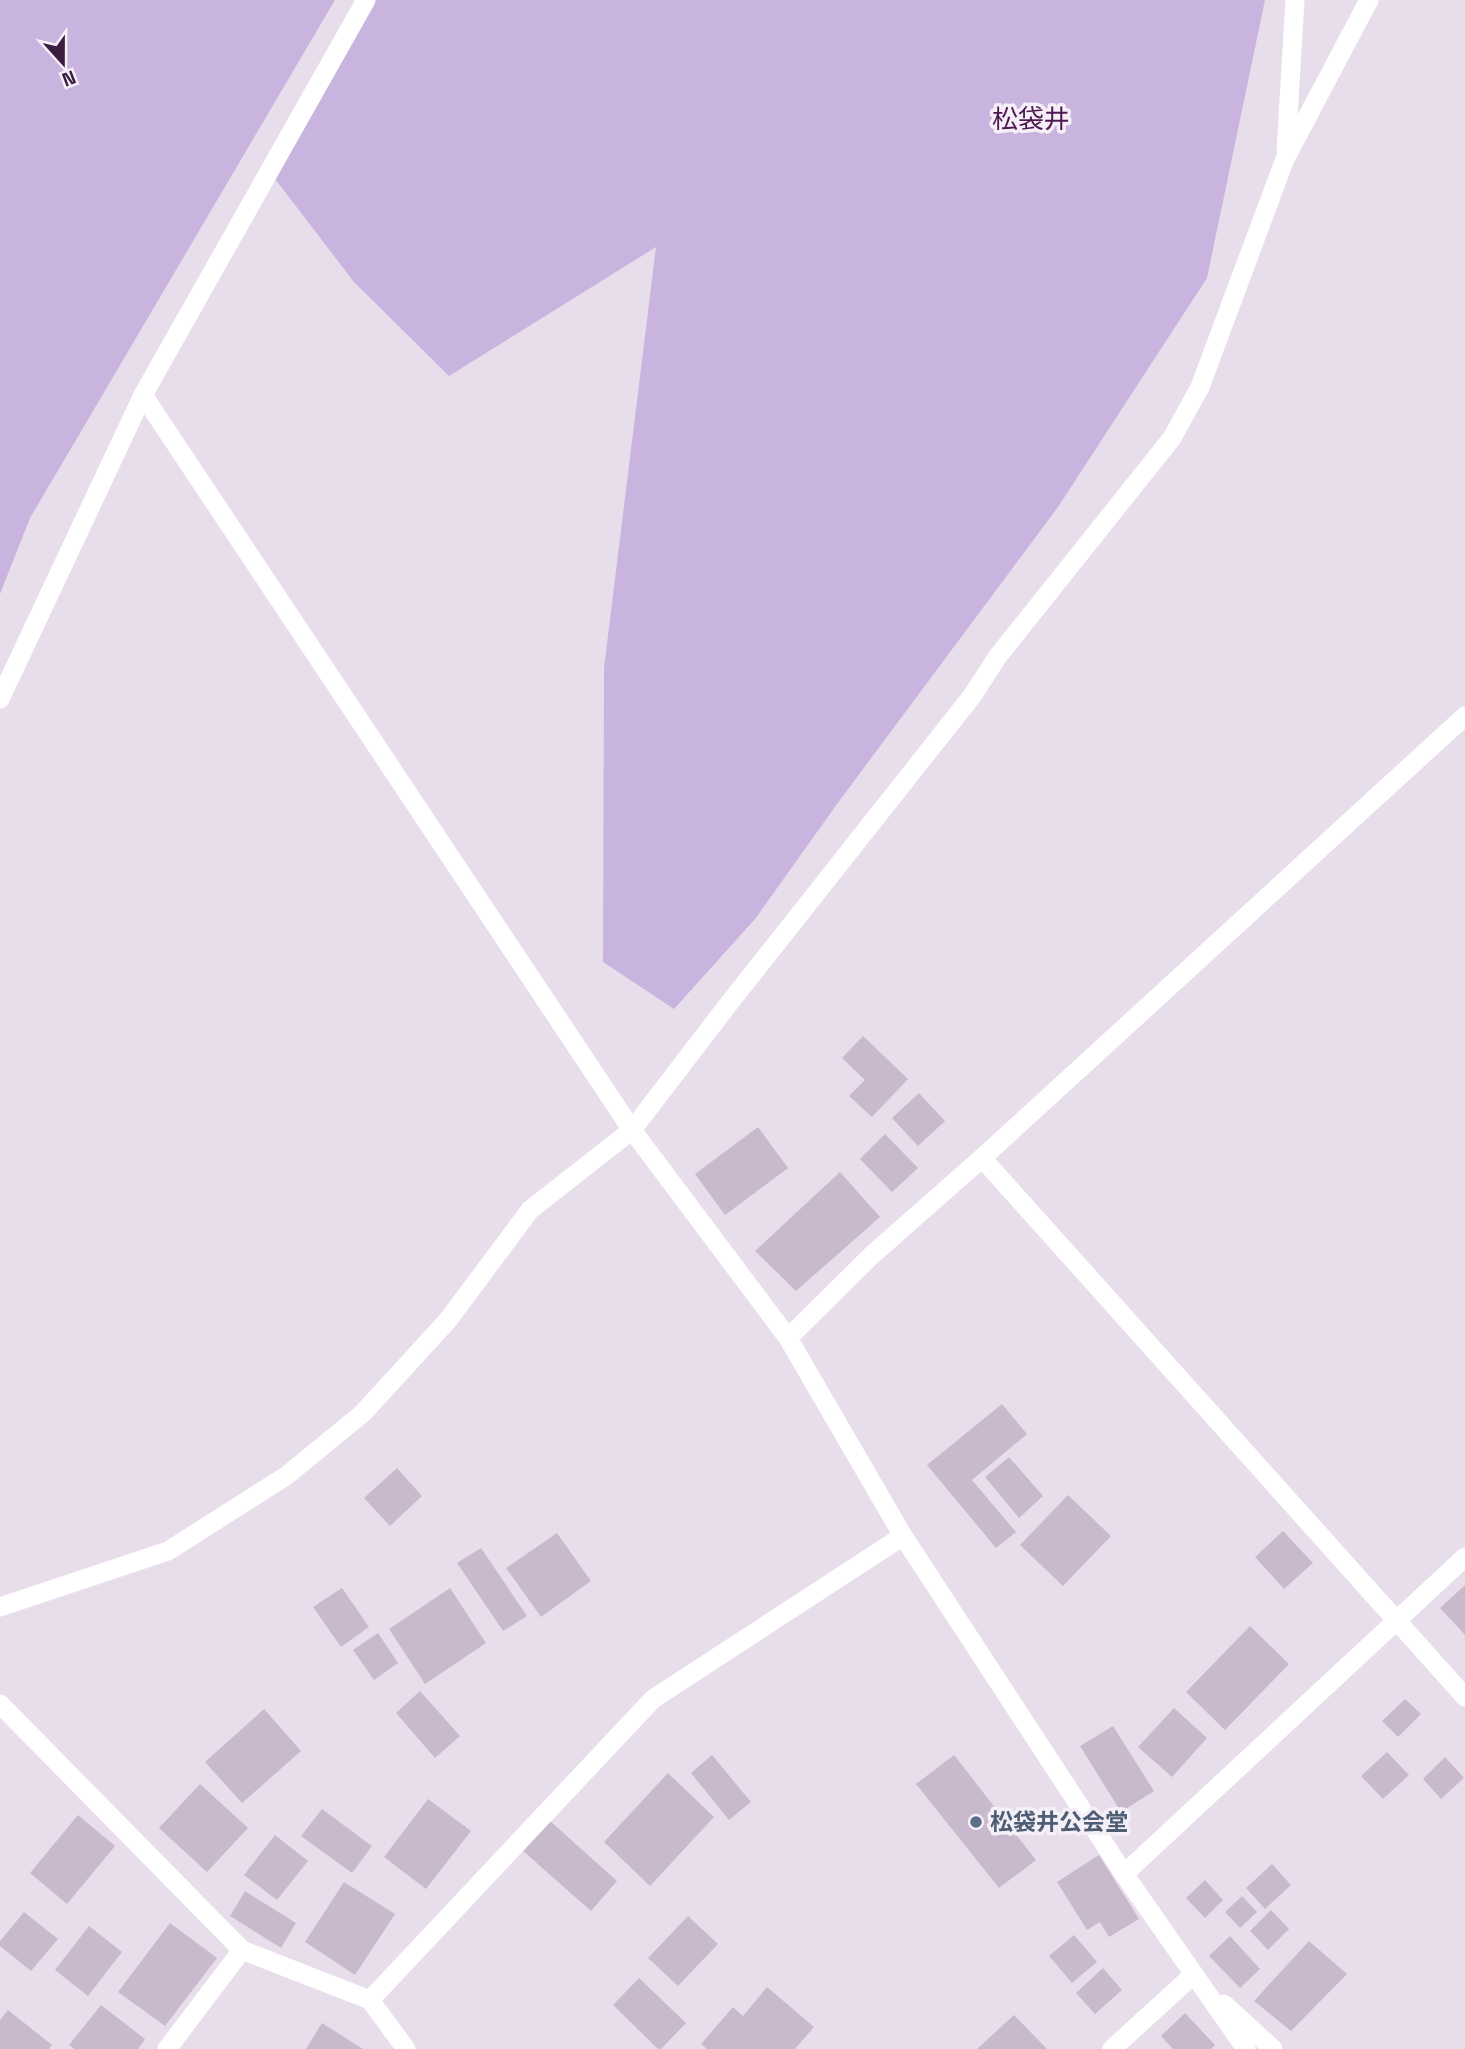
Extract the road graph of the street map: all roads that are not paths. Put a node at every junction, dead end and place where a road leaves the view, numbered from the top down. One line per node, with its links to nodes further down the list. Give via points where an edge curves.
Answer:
1 (366, 0): 5 (street)
2 (1295, 0): 4 (street)
3 (1369, 0): 4 (street)
4 (1285, 159): 8 (street, via 1200,387 1172,438)
5 (143, 395): 6 (street); 8 (street)
6 (0, 699)
7 (1465, 716): 9 (street)
8 (632, 1130): 10 (street); 13 (street, via 530,1210 448,1320 363,1413 286,1476 168,1551)
9 (982, 1158): 10 (street, via 872,1255); 14 (street)
10 (788, 1338): 11 (street)
11 (903, 1536): 17 (street); 20 (street, via 653,1699)
12 (1465, 1557): 14 (street)
13 (0, 1607)
14 (1396, 1622): 15 (street); 17 (street)
15 (1465, 1697)
16 (0, 1704): 18 (street)
17 (1124, 1874): 19 (street)
18 (242, 1950): 20 (street); 21 (street)
19 (1193, 1975): 23 (street); 24 (street); 25 (street)
20 (370, 2000): 22 (street)
21 (167, 2049)
22 (406, 2049)
23 (1112, 2049)
24 (1246, 2049)
25 (1273, 2049)

